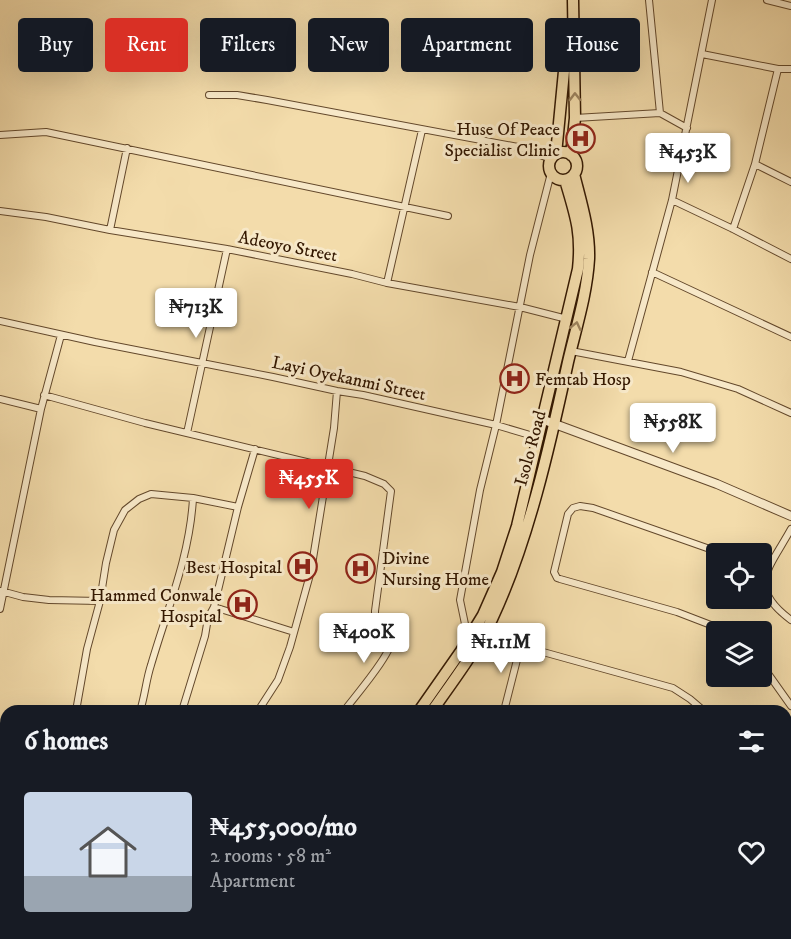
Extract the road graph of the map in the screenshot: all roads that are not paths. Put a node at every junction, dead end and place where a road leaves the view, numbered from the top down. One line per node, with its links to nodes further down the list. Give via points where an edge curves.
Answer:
1 (568, 0): 18 (main road, via 568,35)
2 (573, 0): 12 (main road, one-way to 2)
3 (649, 0): 11 (street)
4 (712, 0): 7 (street)
5 (767, 0): 6 (street)
6 (791, 6)
7 (702, 54): 8 (street); 13 (street)
8 (778, 69): 9 (street); 19 (street)
9 (791, 69)
10 (209, 95): 14 (street, via 237,95)
11 (660, 113): 12 (street); 13 (street)
12 (576, 118): 17 (main road)
13 (687, 128): 23 (street)
14 (422, 130): 18 (street); 24 (street)
15 (0, 135): 16 (street, via 40,131)
16 (127, 148): 24 (street); 28 (street)
17 (572, 155): 18 (main road, via 564,152); 21 (main road, via 577,166)
18 (554, 157): 20 (main road, via 549,166)
19 (755, 164): 22 (street); 27 (street)
20 (551, 173): 21 (main road, via 557,178); 33 (street)
21 (569, 177): 34 (main road, Isolo Road, via 580,247); 38 (main road, Isolo Road, one-way to 21, via 589,258 586,221)
22 (791, 182)
23 (672, 200): 27 (street); 31 (street)
24 (404, 206): 26 (street); 32 (street)
25 (0, 212): 28 (street, Adeoyo Street)
26 (448, 216)
27 (733, 229): 30 (street)
28 (110, 230): 29 (street, Adeoyo Street)
29 (227, 249): 32 (street, Adeoyo Street); 40 (street)
30 (791, 259)
31 (652, 272): 37 (street); 39 (street)
32 (387, 283): 33 (street, Adeoyo Street)
33 (520, 307): 34 (street, Adeoyo Street); 47 (street)
34 (568, 319): 46 (main road, Isolo Road)
35 (0, 321): 36 (street, Layi Oyekanmi Street)
36 (61, 334): 40 (street, Layi Oyekanmi Street); 42 (street)
37 (791, 337)
38 (571, 351): 39 (street); 46 (main road, Isolo Road)
39 (628, 361): 45 (street, via 738,389)
40 (203, 364): 41 (street, Layi Oyekanmi Street); 48 (street)
41 (337, 391): 47 (street, Layi Oyekanmi Street); 51 (street)
42 (44, 394): 44 (street); 48 (street)
43 (0, 399): 44 (street)
44 (41, 409): 58 (street)
45 (791, 413)
46 (549, 421): 49 (main road, Isolo Road); 54 (street)
47 (495, 425): 49 (street, Layi Oyekanmi Street); 66 (street, via 460,600)
48 (187, 433): 50 (street)
49 (543, 440): 66 (main road, Isolo Road, via 502,572); 74 (main road, Isolo Road, via 516,557 500,600 478,642)
50 (255, 449): 51 (street); 53 (street)
51 (327, 467): 65 (street, via 311,571); 72 (street, via 384,483 391,491 375,617 393,634 394,641)
52 (193, 498): 53 (street); 59 (street, via 151,494 125,510 114,530); 69 (street, via 180,573)
53 (238, 507): 61 (street)
54 (791, 516)
55 (791, 529): 57 (street)
56 (706, 548): 64 (street, via 580,506 568,514 554,572 557,578)
57 (772, 559)
58 (2, 591): 59 (street, via 49,600); 62 (street)
59 (100, 601): 68 (street)
60 (772, 604): 63 (street)
61 (214, 607): 65 (street); 70 (street)
62 (0, 609)
63 (791, 620)
64 (706, 623)
65 (294, 632): 71 (street, via 278,680)
66 (471, 636): 73 (main road, Isolo Road)
67 (772, 678): 77 (street)
68 (78, 705)
69 (141, 705)
70 (184, 705)
71 (262, 705)
72 (348, 705)
73 (423, 705)
74 (436, 705)
75 (506, 705): 76 (street, via 519,652 525,647 673,688)
76 (697, 705)
77 (790, 705)

